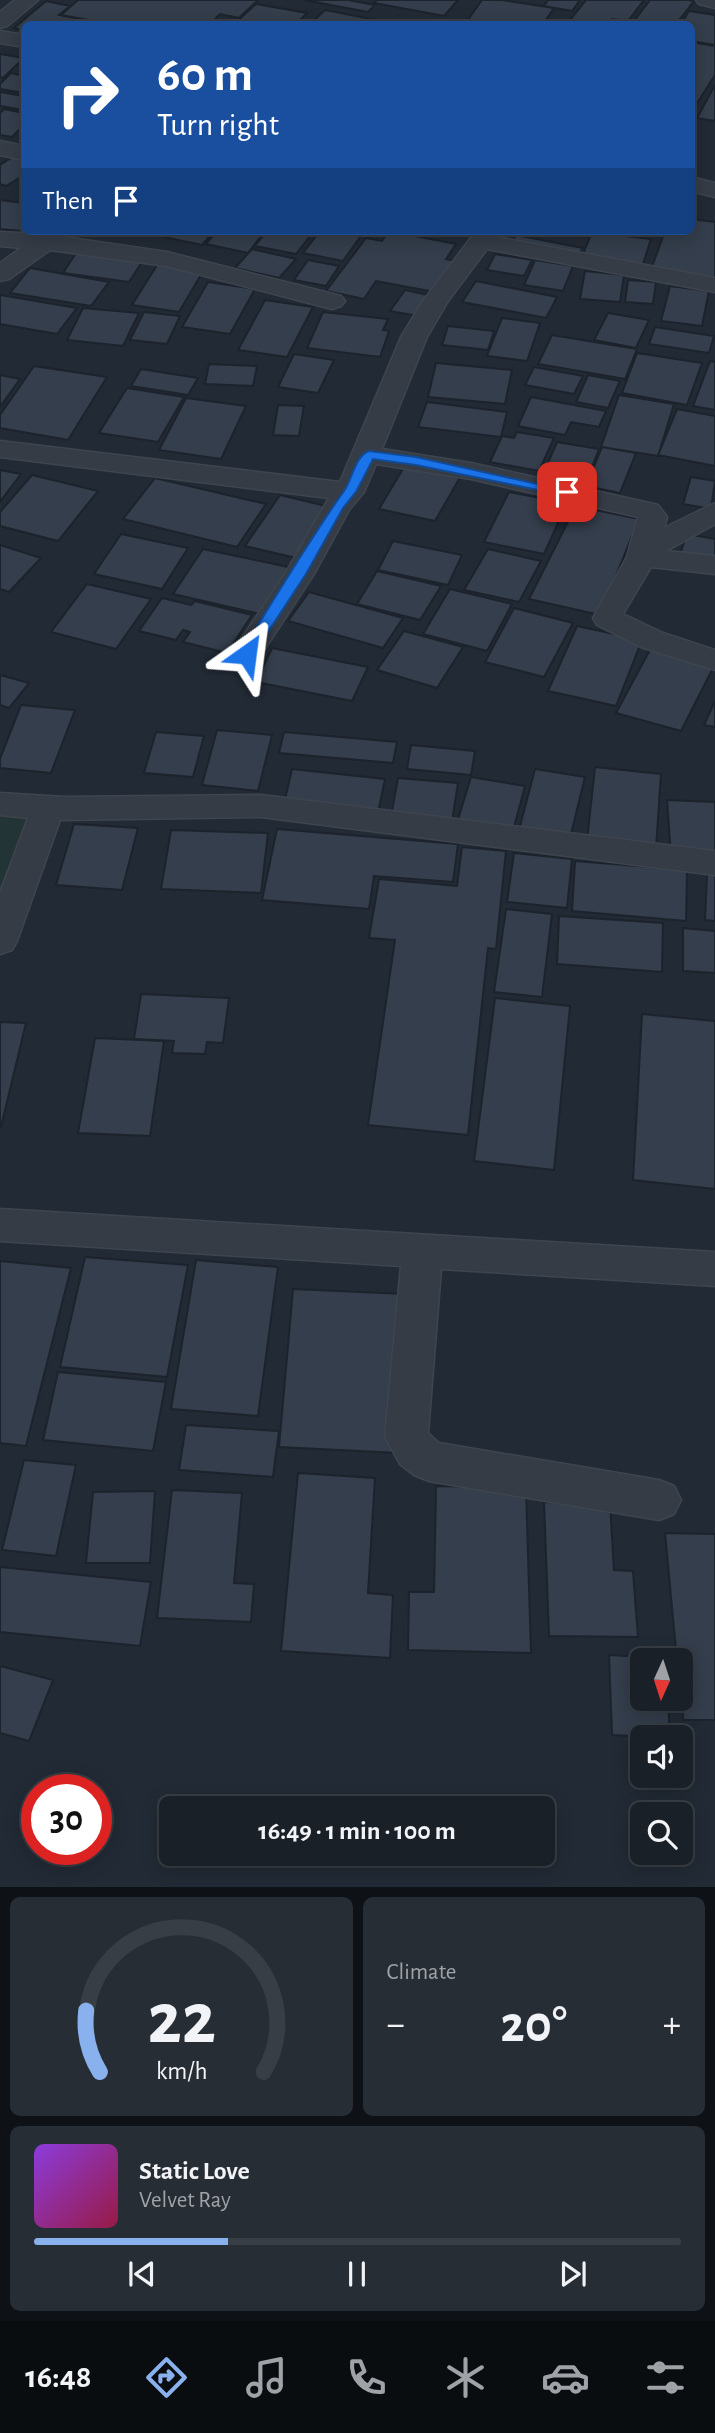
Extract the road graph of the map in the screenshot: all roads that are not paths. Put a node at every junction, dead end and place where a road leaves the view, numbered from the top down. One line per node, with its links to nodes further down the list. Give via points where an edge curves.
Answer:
1 (28, 0): 4 (street)
2 (706, 0): 3 (street)
3 (715, 2)
4 (0, 22)
5 (0, 37): 6 (street)
6 (21, 40)
7 (0, 148): 8 (street)
8 (21, 152)
9 (695, 185): 10 (street)
10 (715, 190)
11 (484, 236): 15 (street); 18 (street, via 414,337)
12 (52, 237): 13 (street); 14 (street); 16 (street, via 167,259)
13 (0, 239)
14 (0, 274)
15 (715, 285)
16 (332, 301)
17 (0, 449): 19 (street)
18 (369, 455): 19 (street); 21 (street, via 471,471 652,512)
19 (350, 492): 23 (street)
20 (715, 512): 21 (street)
21 (643, 554): 22 (street); 24 (street, via 608,618 652,640)
22 (715, 565)
23 (247, 654)
24 (715, 660)
25 (0, 804): 26 (street)
26 (47, 810): 27 (street, via 261,806); 28 (street)
27 (715, 863)
28 (0, 941)
29 (0, 1225): 30 (street)
30 (422, 1253): 31 (street); 32 (street, via 406,1437 415,1450 429,1461)
31 (715, 1269)
32 (659, 1500)

